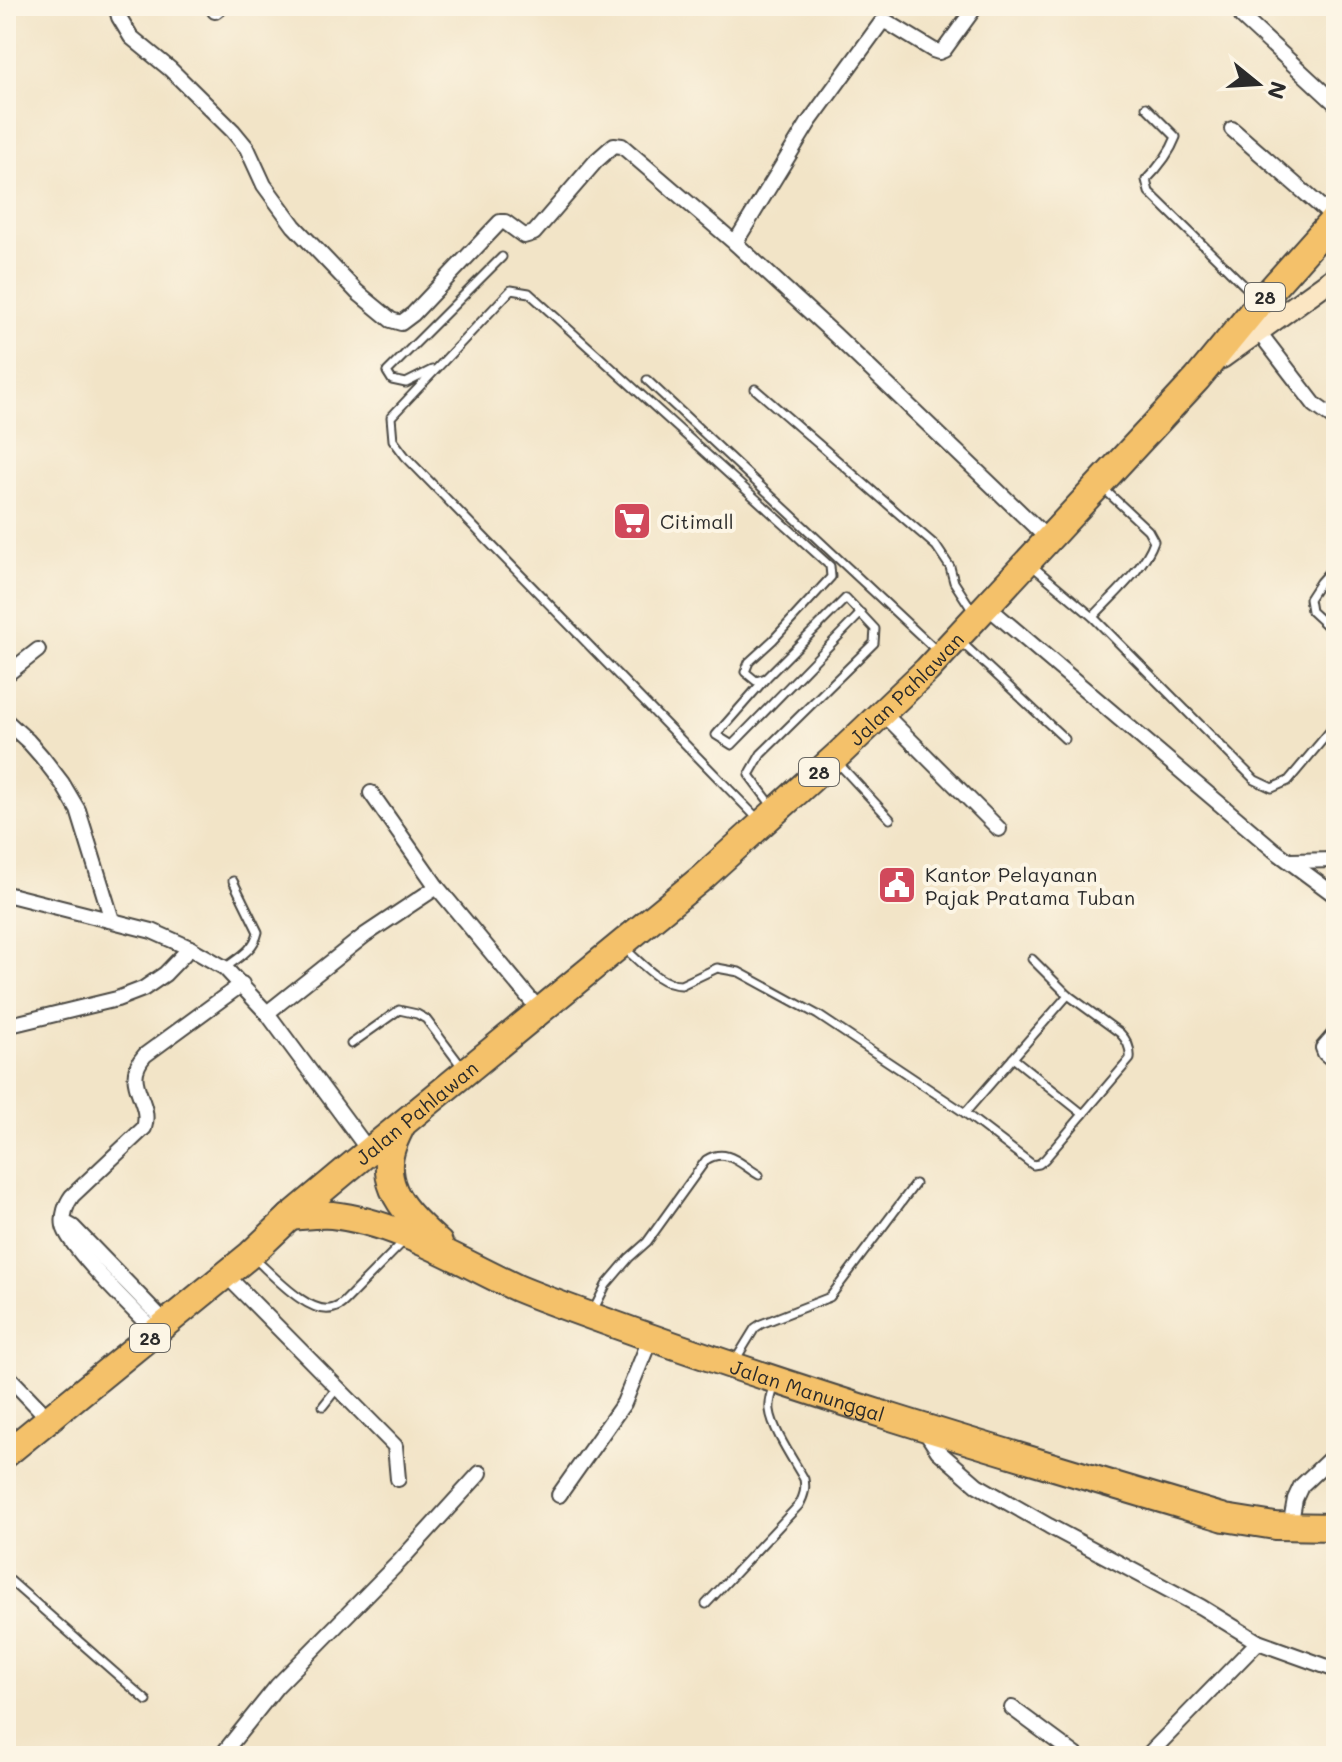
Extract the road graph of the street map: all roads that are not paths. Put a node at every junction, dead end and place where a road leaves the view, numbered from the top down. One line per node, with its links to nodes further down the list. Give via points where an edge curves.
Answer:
1 (116, 6): 8 (street, via 131,37 247,148 264,185 294,226 391,320 401,323 413,314 500,222 524,236 534,233 614,145 626,149)
2 (976, 6): 8 (street, via 940,51 881,23 809,122)
3 (1244, 6): 4 (street, via 1242,17)
4 (1336, 104)
5 (1146, 107): 11 (lane, via 1176,137 1146,180 1149,192)
6 (1232, 129): 7 (street)
7 (1335, 218): 11 (highway, 28)
8 (735, 243): 19 (street)
9 (502, 257): 13 (lane, via 387,372 392,380 406,383)
10 (1336, 276): 12 (main road, Jalan Pahlawan)
11 (1261, 301): 14 (highway, 28)
12 (1258, 331): 14 (main road, Jalan Pahlawan); 17 (street, via 1315,405)
13 (438, 367): 23 (lane, via 511,290 529,293 830,566); 38 (lane, via 391,417 393,440)
14 (1197, 379): 18 (highway, Jalan Pahlawan / 28)
15 (647, 380): 22 (lane)
16 (755, 389): 24 (lane, via 936,546 954,582)
17 (1336, 420)
18 (1100, 485): 19 (highway, Jalan Pahlawan / 28); 26 (lane, via 1154,541 1129,579)
19 (1049, 540): 20 (highway, Jalan Pahlawan / 28)
20 (1029, 563): 24 (highway, Jalan Pahlawan / 28); 26 (lane)
21 (1336, 564): 27 (lane, via 1309,599 1311,611)
22 (846, 566): 23 (lane); 28 (lane)
23 (831, 577): 31 (lane, via 749,662 745,672 752,679)
24 (983, 612): 28 (highway, Jalan Pahlawan / 28); 42 (street)
25 (861, 613): 31 (lane, via 846,598); 31 (lane, via 732,745 716,735); 38 (lane, via 875,629 874,643 761,754 749,775)
26 (1093, 617): 34 (lane, via 1255,780 1272,788 1288,781)
27 (1336, 634)
28 (950, 647): 32 (highway, Jalan Pahlawan / 28); 35 (lane)
29 (38, 650): 30 (street)
30 (6, 675)
31 (766, 678)
32 (883, 713): 36 (highway, Jalan Pahlawan / 28); 40 (street)
33 (6, 721): 47 (street, via 42,757 78,810)
34 (1336, 724)
35 (1065, 739)
36 (834, 759): 38 (highway, Jalan Pahlawan / 28); 39 (lane)
37 (371, 793): 44 (street)
38 (770, 818): 48 (highway, Jalan Pahlawan / 28)
39 (890, 819)
40 (999, 829)
41 (1336, 860): 42 (street)
42 (1290, 861): 46 (street)
43 (233, 881): 51 (lane, via 258,932 250,949)
44 (437, 887): 54 (street); 55 (street, via 365,935)
45 (6, 894): 47 (street)
46 (1336, 896)
47 (112, 920): 49 (street)
48 (620, 945): 54 (highway, Jalan Pahlawan / 28); 62 (lane, via 675,985 717,968 739,972 818,1015)
49 (190, 948): 51 (street); 56 (street, via 143,989)
50 (1032, 959): 53 (lane)
51 (225, 968): 52 (street)
52 (242, 984): 55 (street); 74 (street, via 139,1062 135,1076 146,1114 144,1128 72,1196 65,1209 66,1232 80,1253)
53 (1068, 995): 59 (lane); 63 (lane, via 1120,1033 1131,1052)
54 (540, 1011): 61 (highway, Jalan Pahlawan / 28)
55 (267, 1013): 65 (street)
56 (6, 1026)
57 (1336, 1033): 60 (street, via 1323,1048)
58 (351, 1044): 61 (lane, via 399,1010 409,1011 426,1019)
59 (1013, 1058): 62 (lane); 63 (lane)
60 (1336, 1062)
61 (466, 1072): 64 (highway, Jalan Pahlawan / 28)
62 (965, 1113): 63 (lane, via 1033,1165 1045,1159)
63 (1083, 1114)
64 (403, 1124): 65 (highway, Jalan Pahlawan / 28); 71 (highway, via 391,1149 391,1187 415,1220)
65 (369, 1151): 68 (highway, Jalan Pahlawan / 28)
66 (759, 1175): 73 (lane, via 725,1154 706,1160 647,1242 606,1285)
67 (915, 1184): 76 (lane, via 830,1297 755,1328)
68 (290, 1217): 69 (highway, Jalan Manunggal, via 346,1217); 70 (highway, 28)
69 (408, 1237): 70 (lane, via 334,1309 305,1303); 71 (highway, Jalan Manunggal)
70 (251, 1254): 72 (highway, 28)
71 (458, 1258): 73 (highway, Jalan Manunggal)
72 (225, 1274): 74 (highway, 28); 79 (street)
73 (591, 1316): 75 (highway, Jalan Manunggal)
74 (161, 1328): 81 (highway, 28)
75 (651, 1337): 76 (highway, Jalan Manunggal); 87 (street, via 624,1403)
76 (733, 1365): 78 (highway, Jalan Manunggal)
77 (6, 1374): 81 (street)
78 (778, 1380): 82 (highway, Jalan Manunggal); 91 (lane, via 770,1412 804,1479 804,1496)
79 (338, 1387): 80 (lane); 86 (street, via 395,1446)
80 (323, 1406)
81 (49, 1419): 84 (highway, 28)
82 (922, 1426): 88 (highway, Jalan Manunggal, via 1225,1518); 92 (street, via 938,1451 977,1485)
83 (1336, 1453): 88 (street, via 1297,1492)
84 (6, 1454)
85 (480, 1473): 96 (street, via 277,1686)
86 (398, 1479)
87 (559, 1495)
88 (1290, 1527): 89 (highway, Jalan Manunggal)
89 (1336, 1527)
90 (6, 1577): 94 (lane)
91 (706, 1604)
92 (1258, 1642): 93 (street); 98 (street)
93 (1336, 1670)
94 (147, 1701)
95 (1012, 1708): 97 (street)
96 (221, 1756)
97 (1077, 1756)
98 (1147, 1756)

